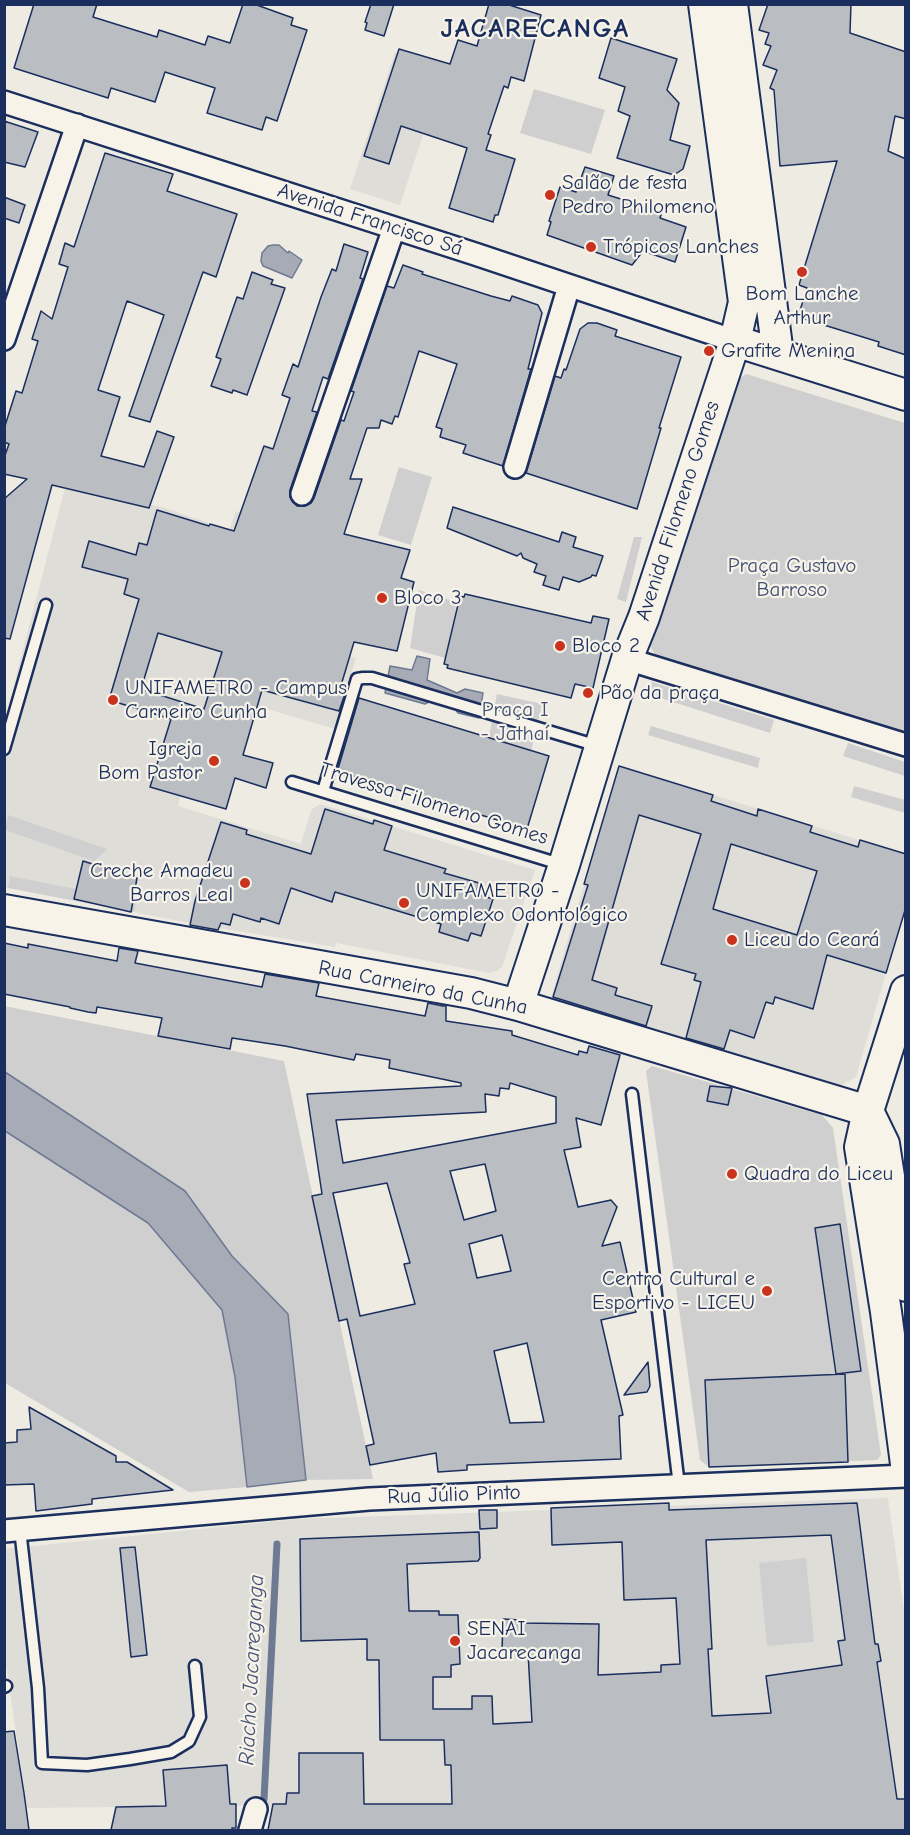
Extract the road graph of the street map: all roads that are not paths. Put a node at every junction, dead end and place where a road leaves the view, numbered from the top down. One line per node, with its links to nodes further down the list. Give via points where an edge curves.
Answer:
1 (704, 4): 8 (street, Avenida Filomeno Gomes, via 744,302)
2 (732, 4): 9 (street)
3 (4, 102): 4 (street, Avenida Francisco Sá)
4 (77, 125): 5 (street, Avenida Francisco Sá); 7 (street)
5 (394, 228): 6 (street, Avenida Francisco Sá); 12 (street)
6 (569, 286): 8 (street, Avenida Francisco Sá); 11 (street)
7 (4, 339)
8 (735, 341): 9 (street); 14 (street, Avenida Filomeno Gomes)
9 (778, 354): 10 (street)
10 (906, 395)
11 (515, 467)
12 (302, 494)
13 (46, 604): 17 (lane)
14 (627, 659): 15 (street); 16 (street, Avenida Filomeno Gomes)
15 (906, 746)
16 (599, 747): 19 (lane, via 363,678 357,679); 20 (street, Avenida Filomeno Gomes)
17 (4, 749)
18 (292, 782): 19 (lane, Travessa Filomeno Gomes)
19 (323, 791): 20 (lane, Travessa Filomeno Gomes)
20 (564, 865): 23 (street, Avenida Filomeno Gomes)
21 (4, 910): 23 (street, Rua Carneiro da Cunha, via 471,993)
22 (906, 991): 25 (street)
23 (518, 1005): 25 (street, Rua Carneiro da Cunha)
24 (632, 1094): 29 (lane)
25 (868, 1111): 26 (street, via 884,1144); 27 (street, via 861,1147)
26 (906, 1286)
27 (906, 1464)
28 (906, 1476): 29 (street, Rua Júlio Pinto)
29 (679, 1486): 30 (street, Rua Júlio Pinto, via 369,1498)
30 (12, 1530): 31 (lane, via 38,1688 42,1763 87,1765 130,1759 171,1752 189,1741 200,1717)
31 (195, 1666)
32 (256, 1809): 33 (street)
33 (250, 1830)

